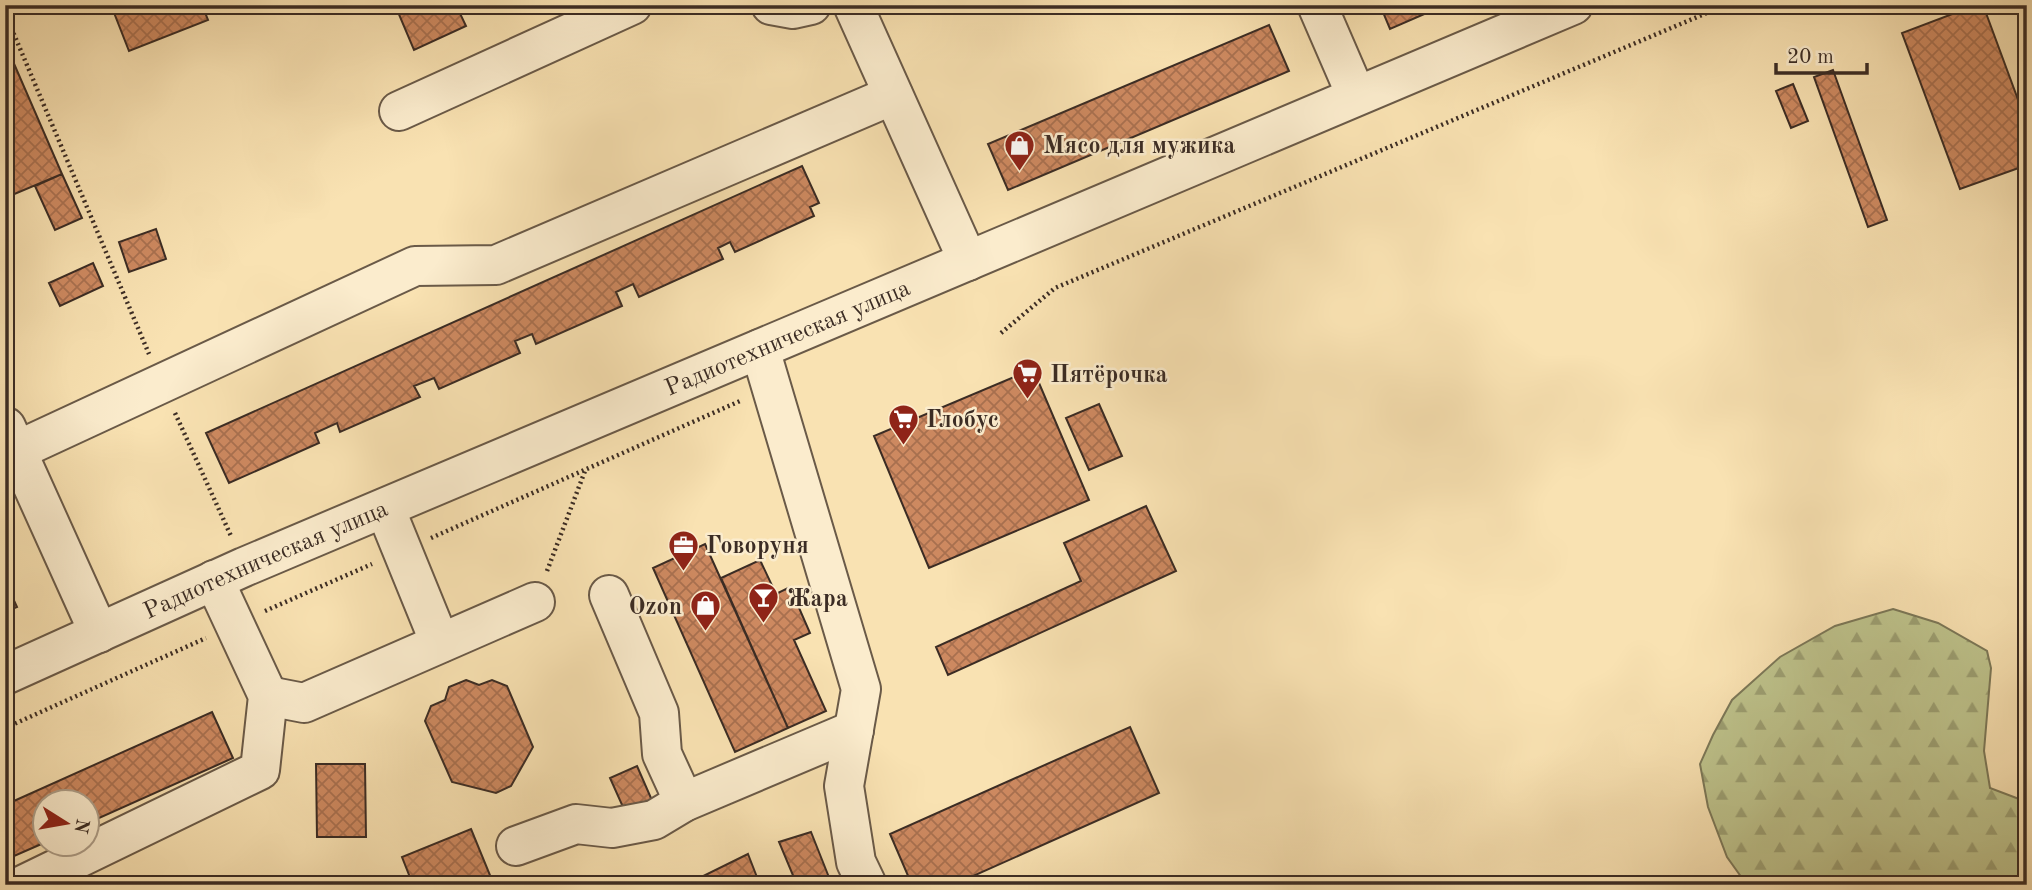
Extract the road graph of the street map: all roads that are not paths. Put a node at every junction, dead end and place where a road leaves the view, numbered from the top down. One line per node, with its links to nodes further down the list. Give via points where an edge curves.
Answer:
1 (632, 5): 9 (street)
2 (771, 5): 3 (street, via 793,9)
3 (811, 5)
4 (853, 5): 7 (street)
5 (1317, 5): 8 (street)
6 (1573, 5): 8 (street, Радиотехническая улица)
7 (893, 94): 10 (street); 12 (street, via 496,265 415,266 162,384)
8 (1356, 95): 10 (street, Радиотехническая улица)
9 (399, 111)
10 (968, 261): 11 (street, Радиотехническая улица)
11 (760, 349): 13 (street, Радиотехническая улица); 21 (street, via 861,689)
12 (11, 439): 17 (street)
13 (385, 508): 14 (street, Радиотехническая улица); 18 (street)
14 (214, 580): 17 (street, Радиотехническая улица); 20 (street)
15 (609, 595): 22 (street, via 659,713 662,754)
16 (535, 602): 18 (street)
17 (99, 633): 19 (street, Радиотехническая улица)
18 (440, 643): 20 (street, via 304,703)
19 (5, 675)
20 (268, 696): 24 (street, via 260,770)
21 (854, 730): 22 (street); 25 (street, via 845,786 856,862)
22 (684, 803): 23 (street, via 654,820 612,828 576,824)
23 (516, 846)
24 (23, 885)
25 (867, 885)

